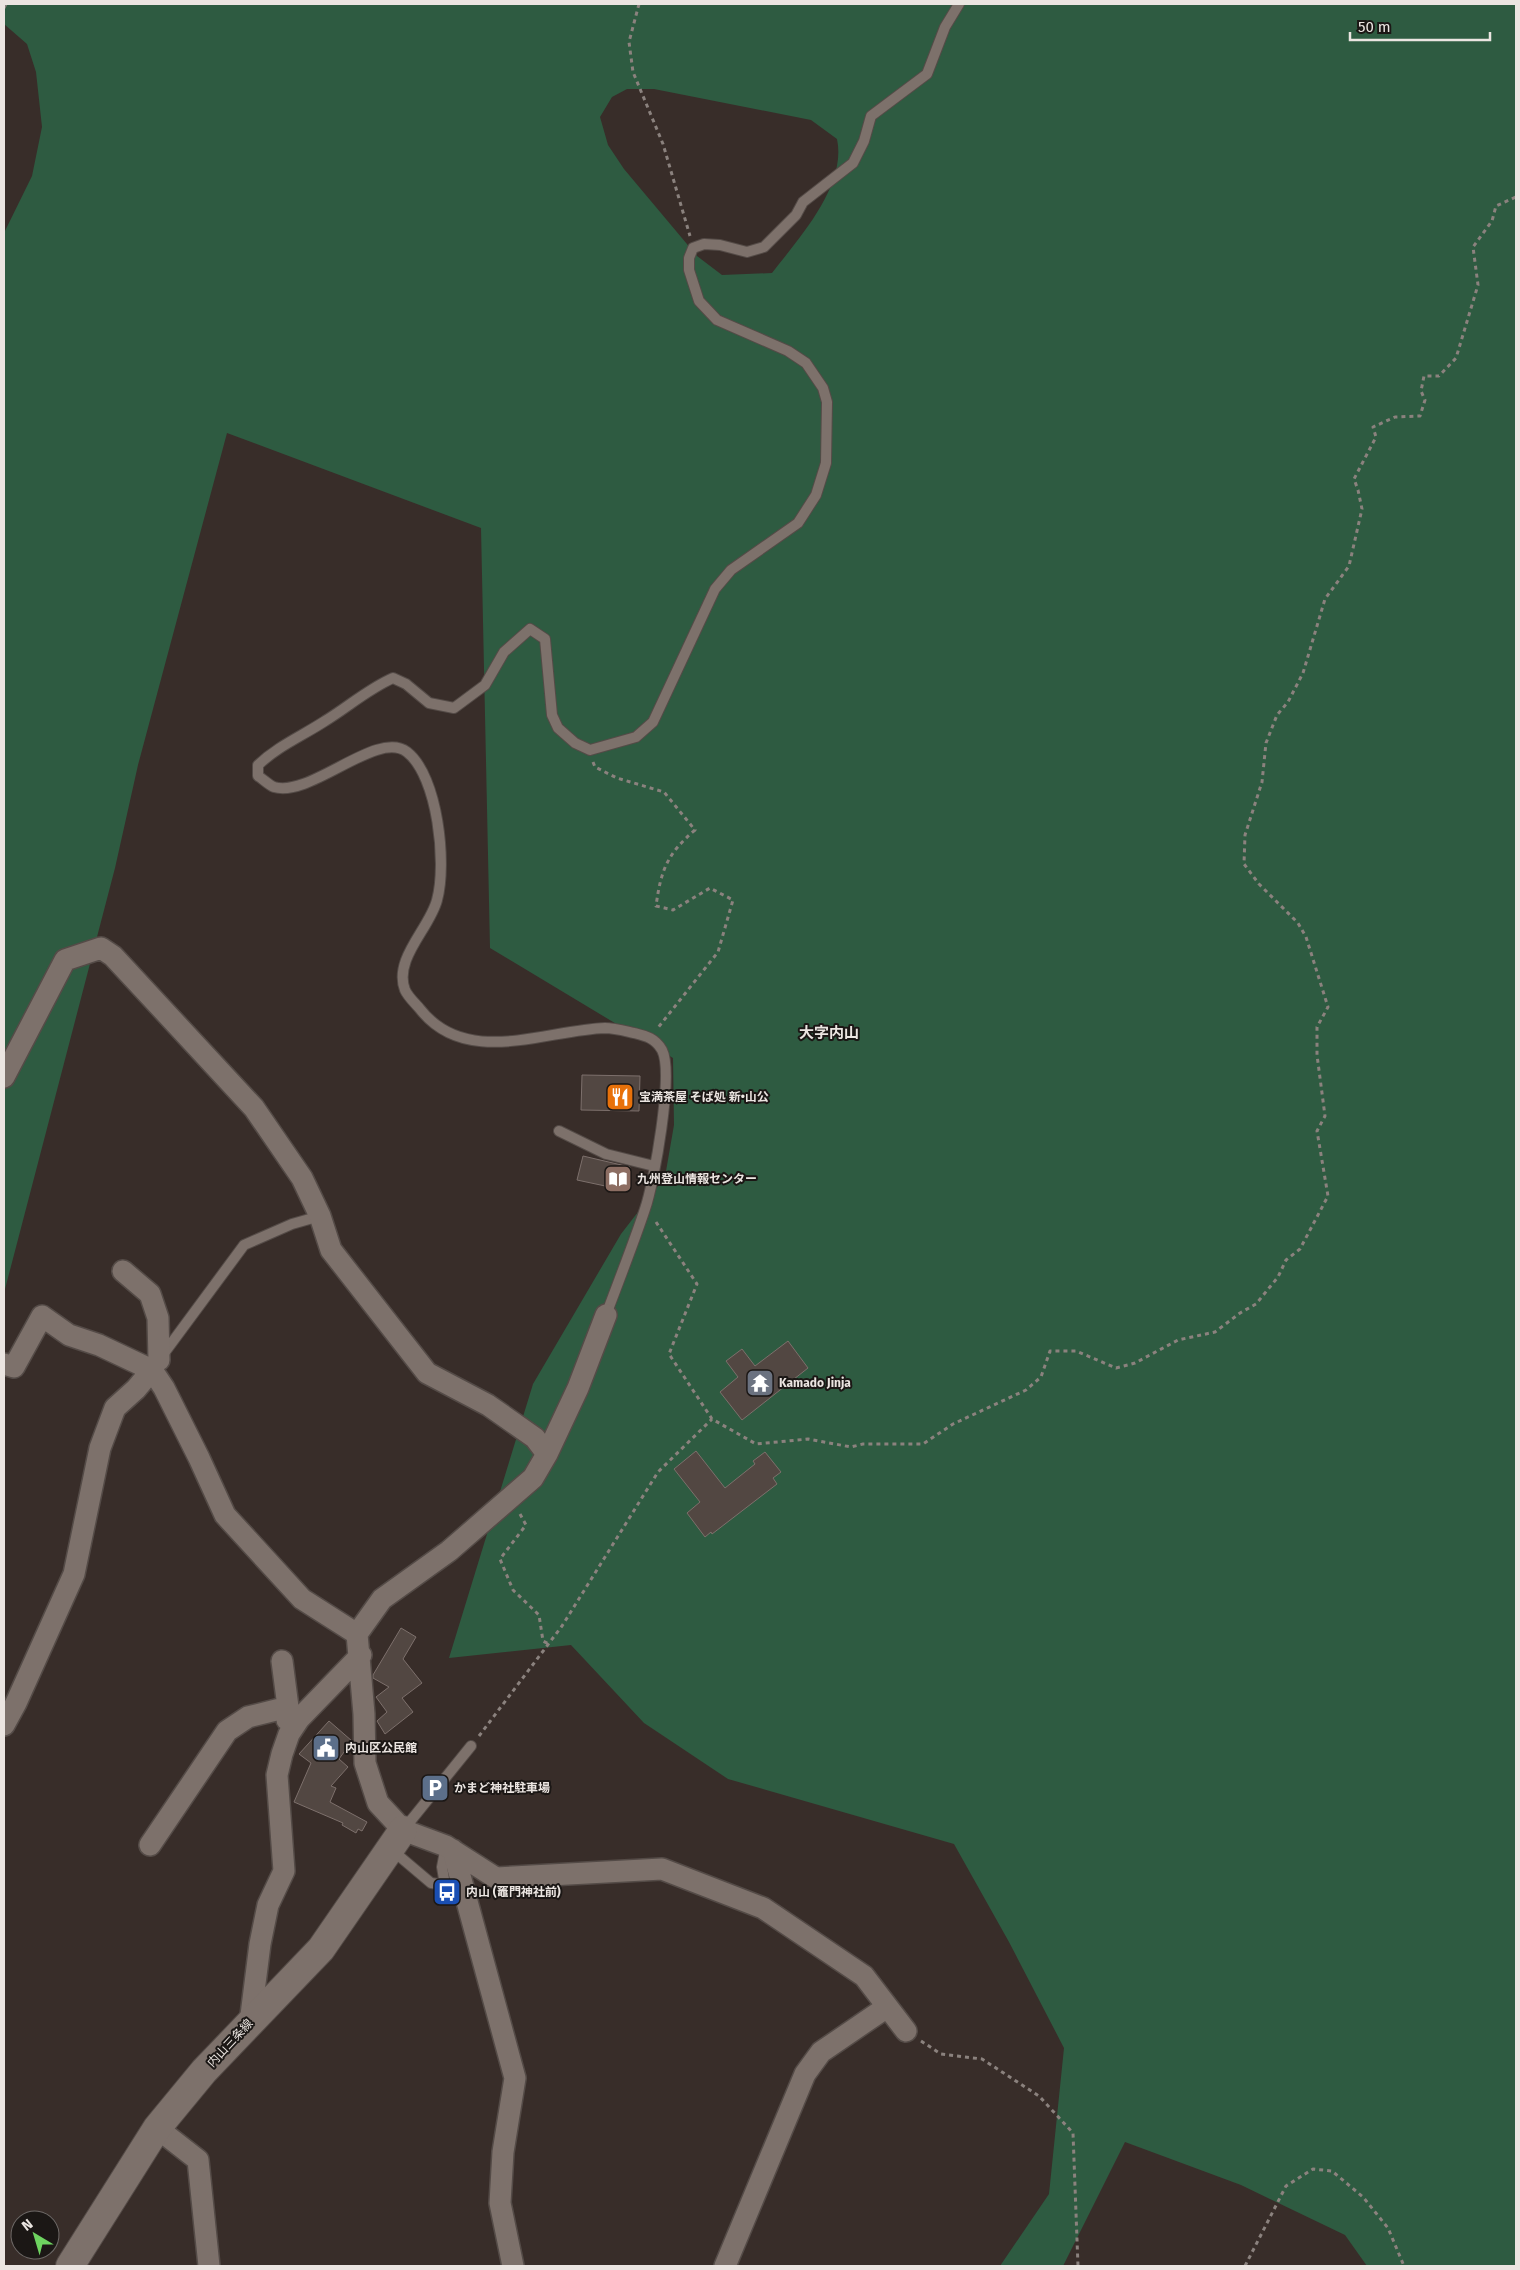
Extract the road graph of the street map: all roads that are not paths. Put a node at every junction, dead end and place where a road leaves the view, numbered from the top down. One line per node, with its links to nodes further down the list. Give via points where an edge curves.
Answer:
1 (959, 4): 4 (lane, via 945,27 927,74 871,116 853,163 804,202 796,215 764,247 747,252 704,244 694,248 688,258 699,300 717,320 788,351 806,363 823,388 828,402 826,463 816,495 798,522 731,570 715,589 653,722 636,737 590,750 574,743 558,728 552,715 544,639 530,629 504,652 485,686 454,708 430,703 393,678 378,684 269,754 258,765 258,776 273,787 291,788 374,750 392,747 406,751 426,776 438,817 440,857 438,899 406,957 405,990 428,1020 453,1035 476,1042 509,1042 607,1028 650,1037 662,1051 666,1076)
2 (4, 1076): 5 (street, via 65,960 101,948 113,956 254,1108 302,1178)
3 (559, 1131): 4 (lane, via 606,1154)
4 (654, 1166): 7 (lane, via 646,1207)
5 (320, 1216): 9 (lane, via 292,1224 244,1245); 10 (street, via 331,1250 427,1373 488,1405 535,1438)
6 (123, 1271): 9 (street, via 150,1294 158,1318)
7 (606, 1316): 10 (street, via 578,1388)
8 (4, 1364): 9 (street, via 14,1367 42,1316 69,1335)
9 (156, 1365): 11 (street, via 225,1515 302,1599); 15 (street, via 114,1408 100,1448 74,1574)
10 (547, 1454): 11 (street, via 533,1478 510,1499 449,1551 382,1599)
11 (357, 1634): 12 (street)
12 (361, 1655): 16 (street, via 299,1719); 18 (street, via 365,1763 378,1803)
13 (282, 1661): 14 (street)
14 (288, 1707): 16 (street); 19 (street, via 248,1717 227,1731)
15 (4, 1725)
16 (289, 1734): 22 (street, via 277,1775 284,1871 268,1905)
17 (471, 1746): 18 (lane)
18 (398, 1840): 20 (street); 20 (lane, via 431,1882 444,1885 442,1867); 22 (main road, 内山三条線, via 321,1949)
19 (150, 1845)
20 (450, 1848): 21 (street, via 496,1878 662,1869 763,1908 864,1976); 27 (street, via 515,2078 503,2152 500,2203)
21 (887, 2007): 23 (street); 28 (street, via 813,2061)
22 (250, 2023): 24 (main road, 内山三条線, via 204,2071)
23 (906, 2031)
24 (157, 2128): 25 (main road, 内山三条線); 26 (street, via 198,2160)
25 (70, 2266)
26 (209, 2266)
27 (513, 2266)
28 (725, 2266)

